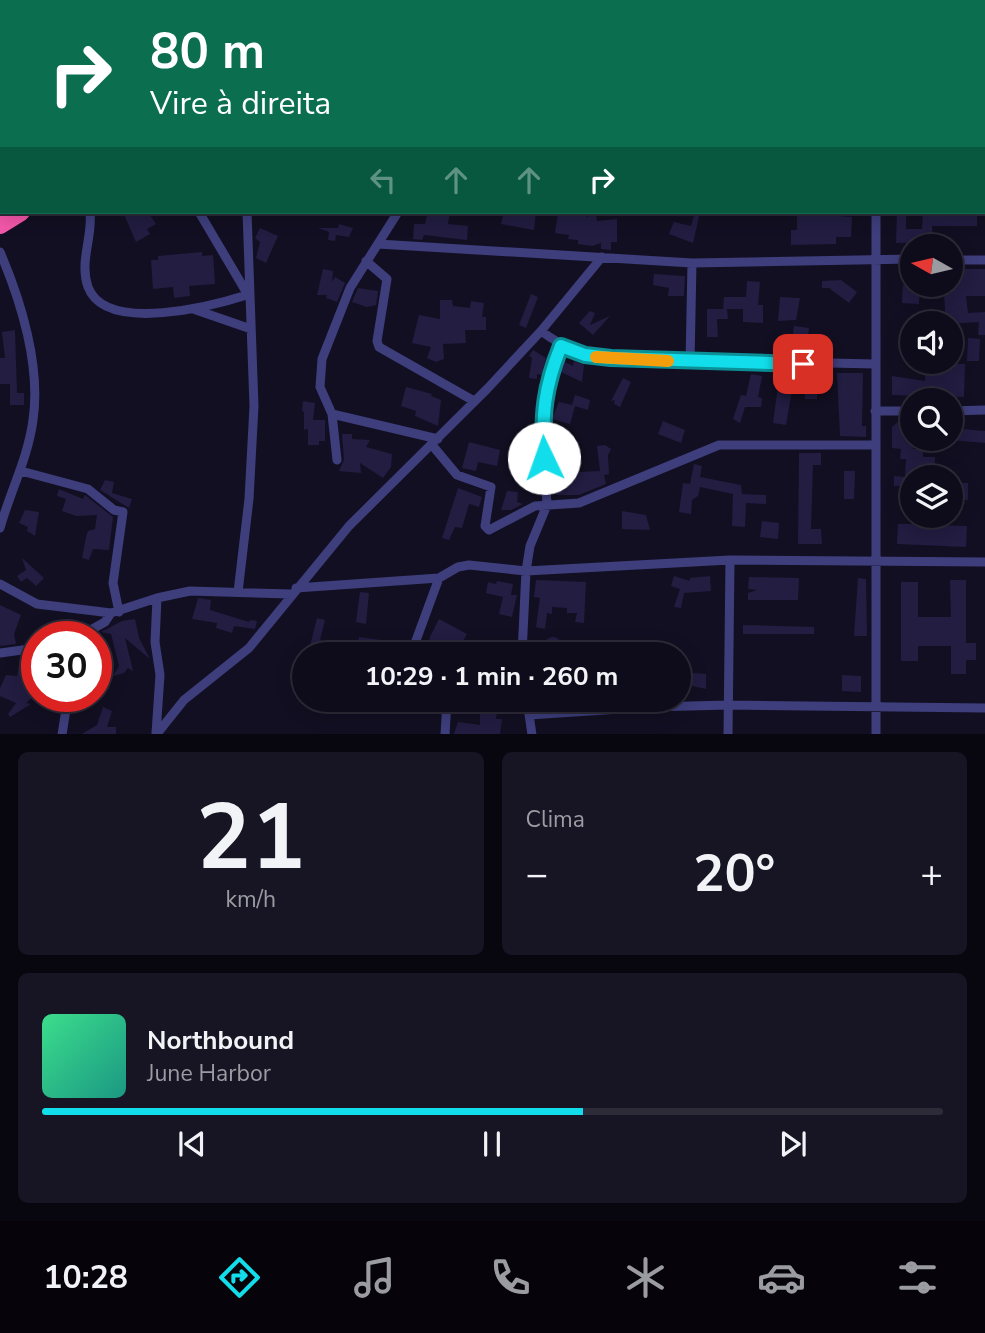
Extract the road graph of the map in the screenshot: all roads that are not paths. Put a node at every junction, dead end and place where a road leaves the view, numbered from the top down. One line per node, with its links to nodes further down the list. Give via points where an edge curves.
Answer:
1 (18, 214): 7 (highway)
2 (90, 214): 18 (street, via 85,271 88,287 101,302 132,314)
3 (200, 214): 17 (street)
4 (247, 214): 17 (street)
5 (397, 214): 8 (street)
6 (876, 214): 15 (street)
7 (0, 225)
8 (378, 244): 10 (street); 14 (street)
9 (0, 252): 33 (street, via 21,313 34,386 34,419)
10 (602, 257): 16 (street); 20 (street)
11 (900, 260): 15 (street)
12 (963, 260): 13 (street)
13 (985, 260)
14 (366, 261): 24 (street, via 387,279 379,346); 29 (street, via 340,309 322,359 320,387)
15 (876, 261): 16 (street); 23 (street)
16 (692, 263): 22 (street)
17 (249, 295): 18 (street); 19 (street)
18 (195, 310): 19 (street)
19 (251, 329): 43 (street, via 252,451)
20 (541, 331): 21 (street); 24 (street)
21 (561, 346): 22 (street, via 585,355); 34 (street, via 545,388 542,412)
22 (690, 363): 23 (street)
23 (875, 364): 26 (street)
24 (474, 401): 30 (street)
25 (985, 410): 28 (street)
26 (875, 411): 27 (street); 31 (street)
27 (900, 411)
28 (963, 411)
29 (332, 414): 30 (street); 32 (street)
30 (435, 442): 34 (street, via 457,475 491,486 485,526 489,530); 42 (street, via 349,527)
31 (875, 445): 34 (street, via 719,445 579,503); 37 (street)
32 (337, 460)
33 (20, 471): 35 (street); 45 (street, via 88,489 122,512 113,583)
34 (547, 505): 39 (street, via 530,546)
35 (0, 528)
36 (730, 560): 37 (street); 39 (street); 51 (street)
37 (877, 562): 38 (street); 52 (street)
38 (985, 562)
39 (526, 571): 40 (street, via 469,565); 48 (street)
40 (439, 578): 42 (street); 47 (street)
41 (0, 584): 45 (street, via 37,604)
42 (293, 591): 43 (street); 59 (street, via 241,656 184,701)
43 (238, 592): 44 (street, via 190,591)
44 (157, 598): 45 (street); 59 (street, via 155,642 160,675)
45 (115, 613): 46 (street)
46 (106, 621)
47 (415, 642)
48 (523, 642)
49 (21, 650): 50 (street)
50 (0, 653)
51 (729, 705): 52 (street); 57 (street); 62 (street)
52 (876, 706): 53 (street); 63 (street)
53 (985, 708)
54 (65, 712): 58 (street)
55 (446, 712): 60 (street)
56 (528, 712): 57 (street)
57 (529, 716): 61 (street)
58 (62, 734)
59 (156, 734)
60 (444, 734)
61 (532, 734)
62 (728, 734)
63 (876, 734)

